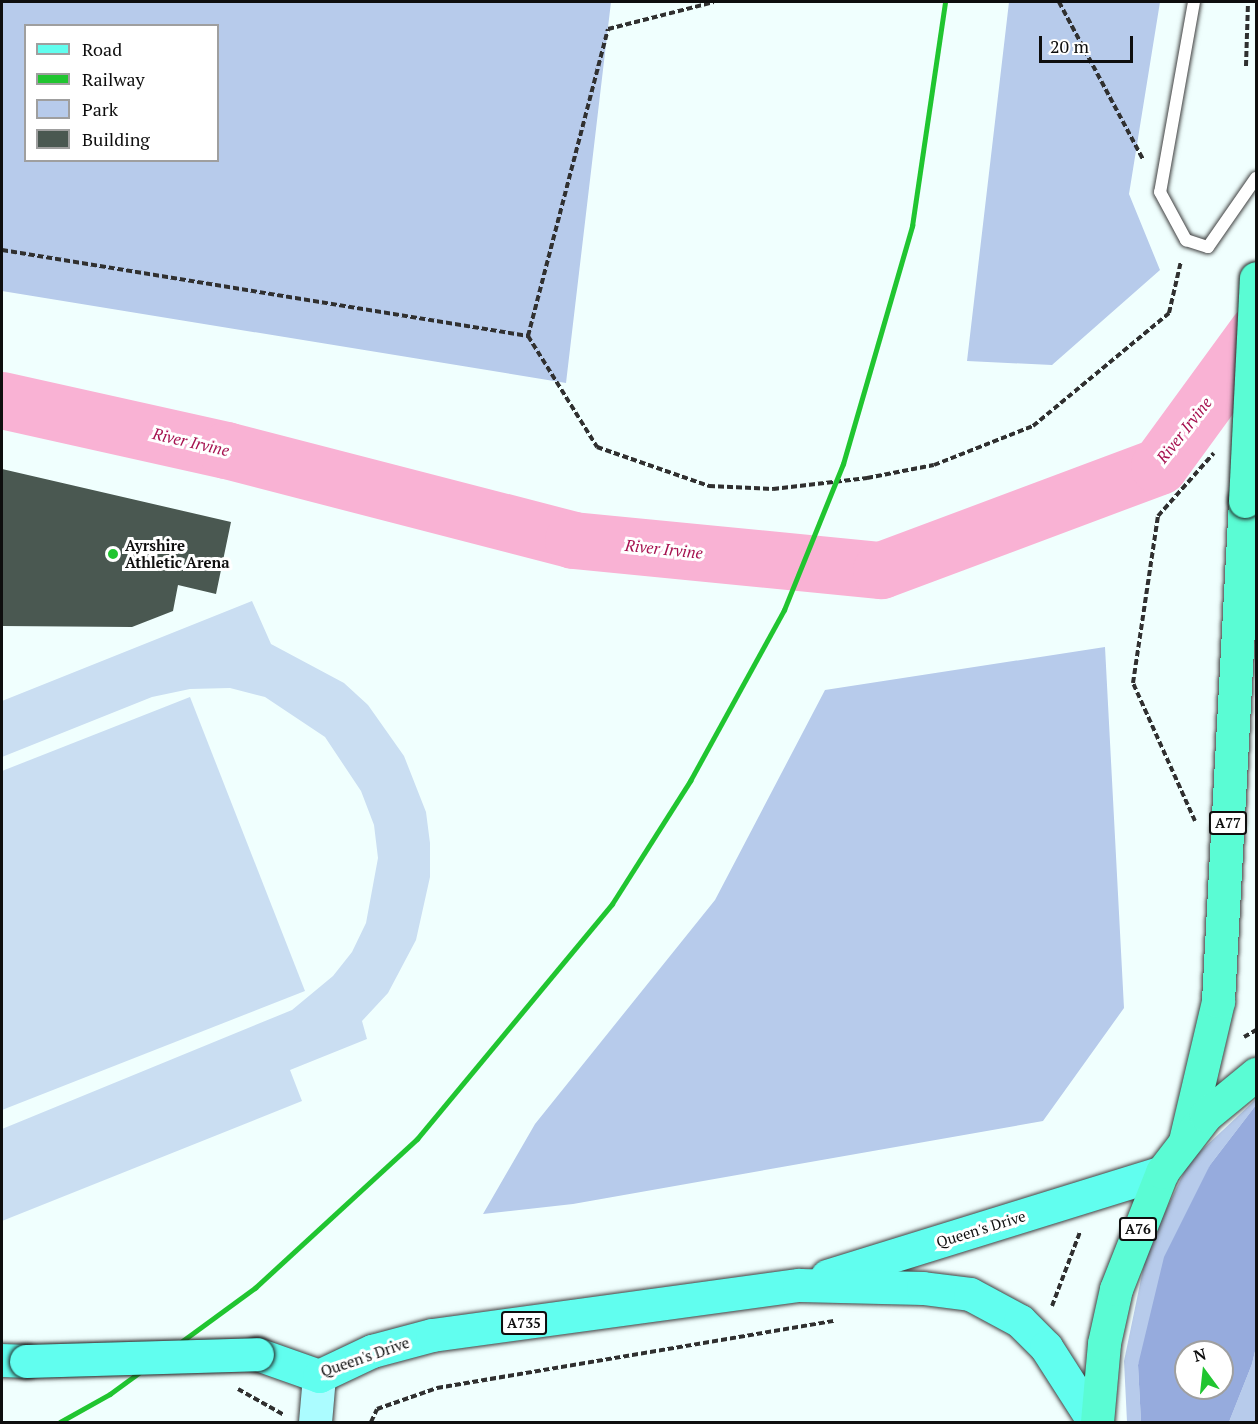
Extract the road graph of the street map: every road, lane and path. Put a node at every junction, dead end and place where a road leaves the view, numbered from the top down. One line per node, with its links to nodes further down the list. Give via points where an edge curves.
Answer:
1 (714, 2): 11 (path, via 608,29)
2 (1059, 2): 7 (path)
3 (1194, 2): 7 (lane)
4 (1248, 2): 5 (path)
5 (1246, 66)
6 (1257, 178): 8 (lane, via 1208,247)
7 (1160, 192): 8 (lane)
8 (1186, 240): 11 (path, via 1168,313 1119,359 1033,426 934,465 867,478 774,489 710,486 597,447)
9 (2, 250): 11 (path)
10 (1257, 278): 15 (highway, A77, bridge, via 1218,1001)
11 (528, 336)
12 (1219, 447): 13 (path, via 1158,516 1133,683)
13 (1199, 829)
14 (1257, 1074): 15 (highway, A76, via 1230,1091)
15 (1185, 1141): 16 (highway, A76)
16 (1161, 1172): 17 (main road, Queen's Drive); 27 (highway, A76, via 1116,1289 1104,1343)
17 (1095, 1191): 18 (main road, Queen's Drive); 20 (path)
18 (799, 1285): 20 (main road, Queen's Drive, via 923,1288 970,1294 995,1304); 22 (main road, Queen's Drive / A735, via 432,1335 372,1352)
19 (843, 1319): 26 (path, via 437,1388 377,1409)
20 (1039, 1340): 27 (main road, Queen's Drive)
21 (14, 1361): 22 (main road, Queen's Drive, bridge, via 257,1354)
22 (318, 1376): 25 (main road)
23 (229, 1385): 24 (path, via 286,1417)
24 (286, 1422)
25 (315, 1422)
26 (371, 1422)
27 (1095, 1422)

